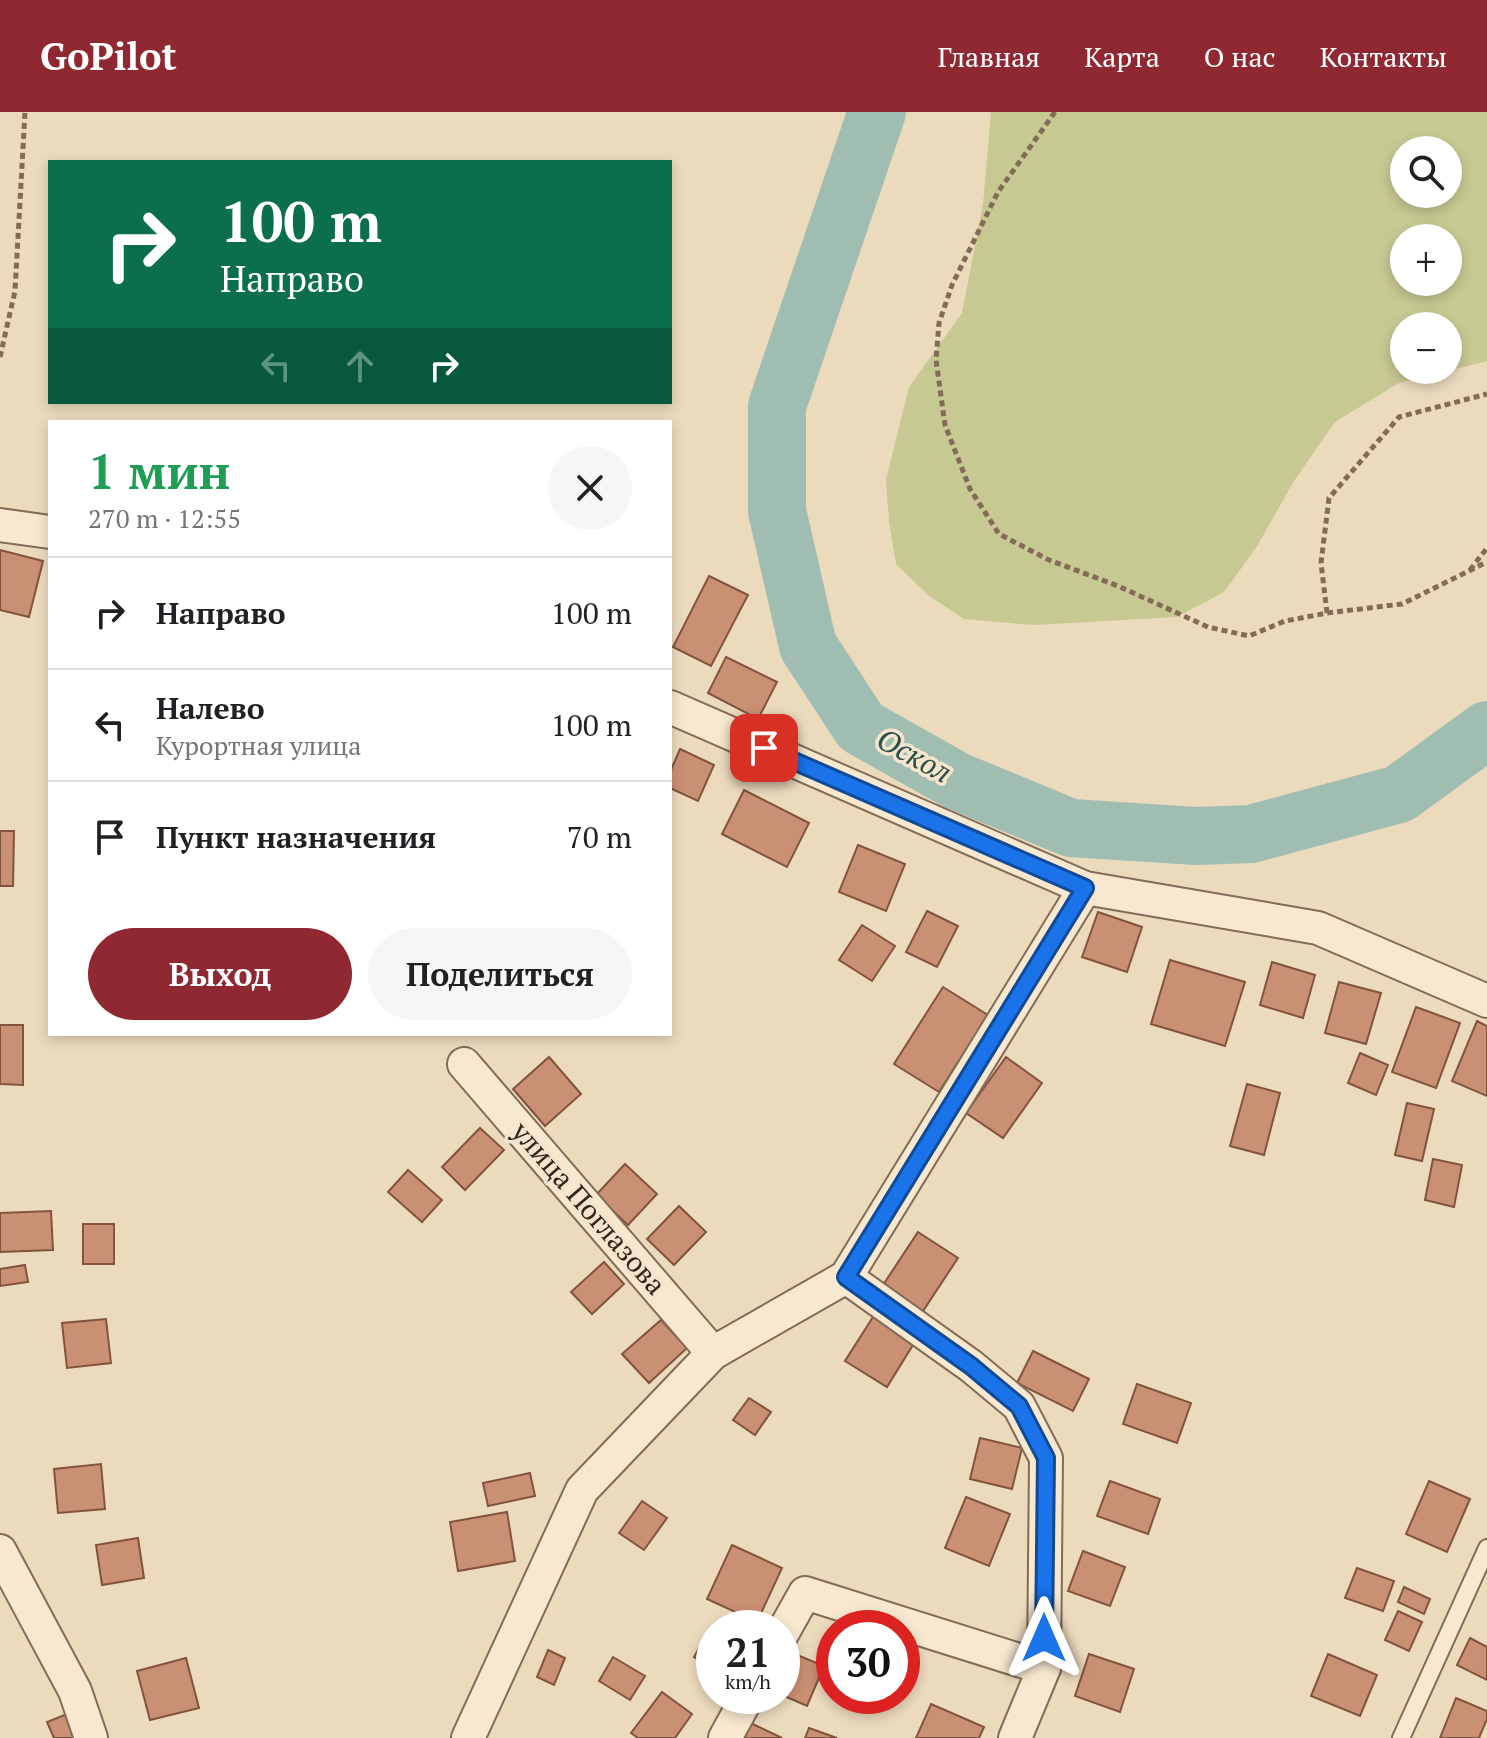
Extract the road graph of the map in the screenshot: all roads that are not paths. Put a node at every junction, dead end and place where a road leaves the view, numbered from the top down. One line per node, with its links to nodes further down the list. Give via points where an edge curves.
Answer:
1 (0, 525): 2 (street)
2 (48, 532)
3 (672, 708): 4 (street)
4 (1085, 888): 5 (street, via 1318,928); 7 (street)
5 (1487, 1001)
6 (464, 1064): 8 (street, улица Поглазова)
7 (846, 1277): 8 (street); 12 (street, via 1019,1406 1046,1458)
8 (713, 1353): 15 (street, via 582,1490)
9 (1487, 1548): 18 (lane)
10 (0, 1551): 14 (street, via 75,1691)
11 (795, 1610): 12 (street, via 805,1593)
12 (1044, 1668): 17 (street)
13 (738, 1714): 16 (street)
14 (91, 1738)
15 (468, 1738)
16 (725, 1738)
17 (1015, 1738)
18 (1401, 1738)

